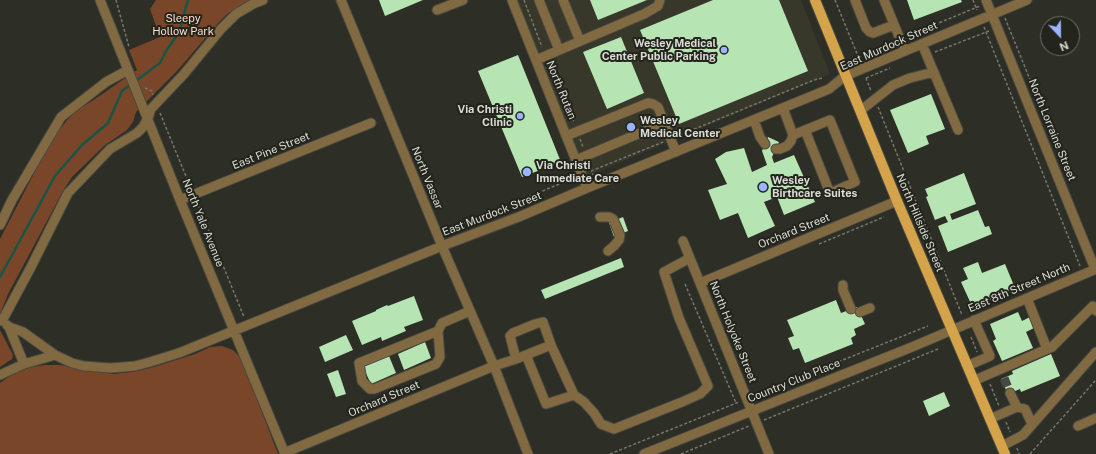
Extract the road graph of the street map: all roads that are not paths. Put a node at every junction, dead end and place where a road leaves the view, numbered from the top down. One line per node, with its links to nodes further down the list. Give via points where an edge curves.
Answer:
1 (100, 0): 22 (street, North Yale Avenue)
2 (263, 0): 27 (street, via 236,14 221,29 184,74 151,108)
3 (341, 0): 45 (street, North Vassar)
4 (463, 0): 14 (street)
5 (512, 0): 21 (street, North Rutan)
6 (539, 0): 19 (street)
7 (563, 0): 17 (street)
8 (660, 0): 17 (street, via 658,6 644,14)
9 (815, 0): 24 (main road, North Hillside Street)
10 (855, 0): 16 (street, via 870,32)
11 (884, 0): 16 (street)
12 (1026, 0): 15 (street, East Murdock Street)
13 (986, 1): 15 (street, North Lorraine Street)
14 (437, 10)
15 (992, 15): 18 (street, East Murdock Street); 48 (street, North Lorraine Street)
16 (894, 25): 20 (street)
17 (580, 41): 19 (street)
18 (922, 44): 20 (street, East Murdock Street); 23 (street)
19 (559, 50): 21 (street)
20 (905, 51): 24 (street, East Murdock Street)
21 (536, 60): 34 (street, North Rutan)
22 (128, 71): 27 (street, North Yale Avenue, via 139,85); 43 (street, via 106,82 61,117)
23 (934, 72): 26 (street, via 893,85); 32 (street)
24 (846, 76): 25 (street, East Murdock Street, via 829,90); 26 (main road, North Hillside Street)
25 (784, 108): 28 (street, East Murdock Street); 33 (street)
26 (860, 111): 41 (main road, North Hillside Street)
27 (148, 118): 40 (street, North Yale Avenue); 55 (street, via 137,133 110,149 68,193)
28 (754, 120): 35 (street); 37 (street, East Murdock Street)
29 (371, 123): 40 (street, East Pine Street)
30 (664, 123): 34 (street, via 658,107 648,103); 37 (street); 38 (street)
31 (805, 130): 31 (street, via 830,120 855,182 830,193); 33 (street)
32 (958, 130)
33 (793, 135): 36 (street, via 787,146)
34 (566, 136): 38 (street, North Rutan)
35 (765, 144)
36 (776, 149)
37 (676, 152): 39 (street, East Murdock Street)
38 (576, 160): 39 (street, North Rutan, via 582,175)
39 (592, 186): 45 (street, East Murdock Street)
40 (180, 200): 58 (street, North Yale Avenue)
41 (897, 201): 49 (street, Orchard Street); 59 (main road, North Hillside Street)
42 (600, 217): 46 (street, via 609,216 620,235 619,240)
43 (0, 225)
44 (683, 241): 47 (street, North Holyoke Street)
45 (442, 246): 53 (street, North Vassar); 58 (street, East Murdock Street)
46 (608, 251)
47 (690, 258): 49 (street, North Holyoke Street); 73 (street, via 664,272 679,318 708,386 700,394 614,429 601,424 584,402)
48 (1096, 269): 51 (street, East 8th Street North)
49 (700, 283): 75 (street, North Holyoke Street)
50 (843, 285): 52 (street, via 843,290 855,311)
51 (1027, 298): 56 (street, East 8th Street North); 62 (street)
52 (870, 308)
53 (470, 311): 60 (street, via 442,322); 68 (street, North Vassar)
54 (1096, 311): 62 (street, via 1093,306)
55 (1, 320): 57 (street)
56 (970, 322): 59 (street, East 8th Street North); 69 (street, via 990,356)
57 (9, 327): 64 (street, East Murdock Street, via 23,332); 67 (street)
58 (234, 330): 64 (street, East Murdock Street, via 179,353 135,366 84,366); 81 (street, North Yale Avenue)
59 (951, 330): 69 (main road, North Hillside Street); 75 (street, Country Club Place)
60 (438, 331): 60 (street, via 359,363 362,381 370,389 374,389 436,364 440,357)
61 (551, 345): 65 (street, Orchard Street); 66 (street, via 543,322 535,324 510,336); 73 (street)
62 (1047, 349): 71 (street, via 1002,373 986,375)
63 (1096, 352): 78 (street)
64 (55, 355): 67 (street)
65 (526, 355): 66 (street, Orchard Street); 73 (street, via 546,404)
66 (516, 359): 68 (street, Orchard Street)
67 (24, 364): 70 (street)
68 (494, 366): 81 (street, Orchard Street); 82 (street, North Vassar)
69 (967, 366): 71 (main road, North Hillside Street)
70 (0, 375)
71 (973, 381): 77 (main road, North Hillside Street)
72 (1010, 393): 74 (street)
73 (574, 395)
74 (1017, 407): 77 (street); 78 (street, via 1026,409)
75 (752, 411): 83 (street, Country Club Place); 84 (street, North Holyoke Street)
76 (1096, 418): 79 (street)
77 (990, 419): 80 (main road, North Hillside Street)
78 (1032, 424): 80 (street)
79 (1078, 426)
80 (1003, 450)
81 (284, 454)
82 (528, 454)
83 (647, 454)
84 (769, 454)

